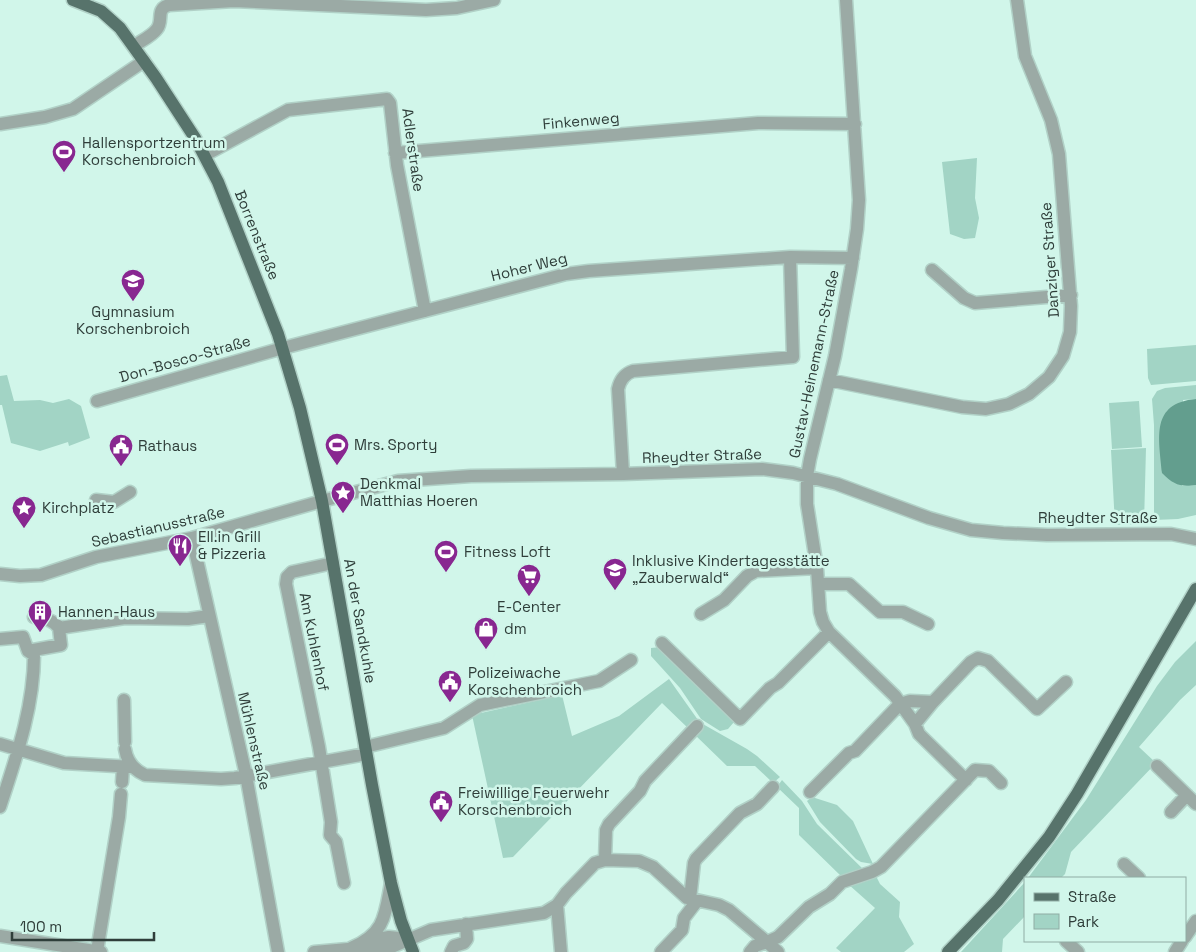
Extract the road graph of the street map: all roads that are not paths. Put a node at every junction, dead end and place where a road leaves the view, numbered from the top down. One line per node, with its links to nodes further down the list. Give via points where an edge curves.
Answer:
1 (494, 0): 5 (street, via 464,7 426,10 234,1 169,5 162,9 157,29)
2 (846, 0): 8 (street, Gustav-Heinemann-Straße)
3 (1017, 0): 14 (street, Danziger Straße, via 1025,56 1057,140)
4 (77, 1): 5 (main road, Borrenstraße, via 101,11)
5 (134, 46): 6 (main road, Borrenstraße)
6 (144, 61): 7 (street, via 69,111); 10 (main road, Borrenstraße)
7 (0, 124)
8 (855, 124): 9 (street, Finkenweg, via 770,122); 12 (street, Gustav-Heinemann-Straße, via 859,200)
9 (395, 153): 10 (street, Adlerstraße, via 390,104 384,98 290,109); 15 (street, Adlerstraße)
10 (205, 155): 16 (main road, Borrenstraße)
11 (790, 257): 12 (street, Gustav-Heinemann-Straße); 15 (street, Hoher Weg, via 577,272); 19 (street, via 793,357 627,373 618,389)
12 (853, 258): 17 (street, Gustav-Heinemann-Straße)
13 (932, 270): 14 (street, via 964,298 975,303)
14 (1071, 295): 17 (street, Danziger Straße, via 1070,332 1060,360 1040,385 1008,404 974,409)
15 (425, 310): 16 (street, Hoher Weg)
16 (283, 348): 18 (street, Don-Bosco-Straße); 23 (main road, Borrenstraße)
17 (829, 380): 20 (street, Gustav-Heinemann-Straße)
18 (97, 402)
19 (623, 474): 20 (street, Rheydter Straße, via 754,469); 23 (street, Rheydter Straße, via 408,480)
20 (807, 476): 25 (street, Rheydter Straße, via 971,530 1017,534); 29 (street, Gustav-Heinemann-Straße, via 807,510)
21 (130, 492): 22 (street, via 114,502)
22 (96, 500)
23 (322, 501): 26 (street, Sebastianusstraße); 28 (main road, An der Sandkuhle)
24 (1196, 528): 25 (street)
25 (1178, 534): 27 (street, Rheydter Straße)
26 (192, 538): 30 (street, Sebastianusstraße, via 104,555 41,575); 35 (street, Mühlenstraße)
27 (1196, 539)
28 (333, 563): 52 (main road, An der Sandkuhle); 53 (street, Am Kuhlenhof, via 294,572 286,581)
29 (817, 568): 31 (street, Gustav-Heinemann-Straße); 34 (street, via 756,571 724,600)
30 (0, 574)
31 (819, 584): 37 (street, via 849,584 880,612 903,612); 39 (street, Gustav-Heinemann-Straße, via 820,615)
32 (1196, 589): 33 (main road)
33 (1191, 602): 85 (main road, via 1049,837 1003,894)
34 (700, 614)
35 (209, 616): 38 (street, via 125,618); 56 (street, Mühlenstraße)
36 (34, 618): 38 (street, via 47,619)
37 (928, 624)
38 (59, 628): 42 (street, via 61,645)
39 (829, 632): 41 (street, via 740,719); 47 (street)
40 (0, 639): 42 (street, via 23,637)
41 (662, 643)
42 (28, 650): 51 (street, via 34,655 34,678)
43 (631, 660): 52 (street, via 599,681 480,705 444,728)
44 (1066, 682): 46 (street, via 1037,709 990,663 980,658 971,662)
45 (124, 700): 55 (street)
46 (933, 702): 47 (street); 48 (street)
47 (900, 704): 48 (street); 60 (street)
48 (915, 724): 57 (street, via 919,734)
49 (697, 726): 64 (street, via 609,824)
50 (0, 744): 51 (street)
51 (17, 750): 55 (street, via 64,763); 62 (street)
52 (366, 750): 53 (street); 68 (main road, An der Sandkuhle)
53 (321, 762): 56 (street); 67 (street, Am Kuhlenhof, via 331,822 330,835 336,842)
54 (1157, 766): 61 (street)
55 (128, 767): 56 (street, via 150,776 220,779); 76 (street, via 122,788)
56 (246, 775): 77 (street, Mühlenstraße)
57 (966, 780): 58 (street, via 975,770 989,771); 74 (street, via 883,865 842,882 830,894 808,907 778,937)
58 (1001, 783)
59 (773, 786): 69 (street, via 757,804 740,813 696,859)
60 (810, 792)
61 (1191, 800): 63 (street)
62 (0, 807)
63 (1171, 812)
64 (605, 860): 69 (street, via 645,862 682,895); 70 (street, via 589,868)
65 (1124, 864): 66 (street)
66 (1138, 877)
67 (344, 883)
68 (391, 883): 73 (main road, An der Sandkuhle); 75 (street, via 383,921)
69 (694, 900): 74 (street, via 729,910); 82 (street, via 684,918 682,930)
70 (557, 905): 71 (street, via 539,914); 81 (street)
71 (466, 924): 73 (street, via 430,930); 80 (street, via 467,939 454,946)
72 (0, 936): 76 (street)
73 (408, 939): 75 (street, via 389,937); 79 (main road, An der Sandkuhle)
74 (766, 942): 83 (street); 84 (street)
75 (366, 948): 78 (street)
76 (99, 952)
77 (278, 952)
78 (314, 952)
79 (413, 952)
80 (451, 952)
81 (560, 952)
82 (661, 952)
83 (750, 952)
84 (778, 952)
85 (948, 952)

